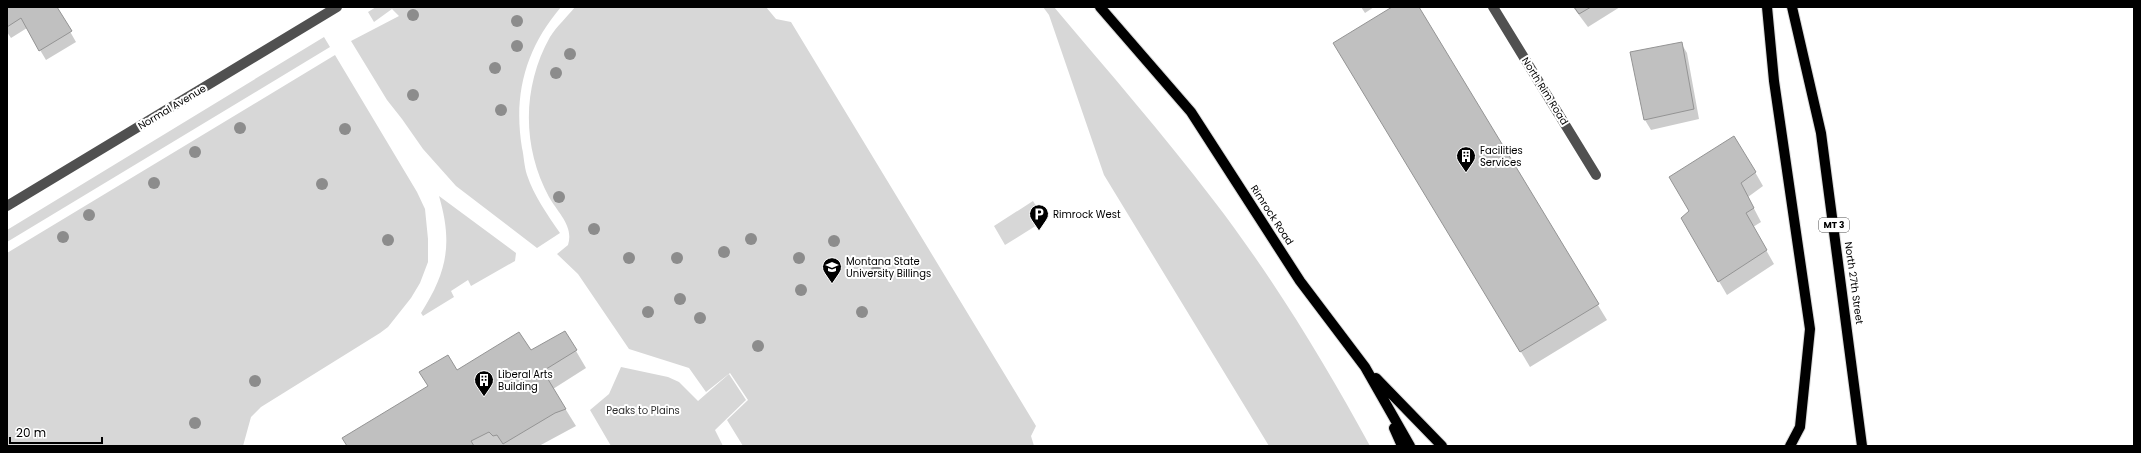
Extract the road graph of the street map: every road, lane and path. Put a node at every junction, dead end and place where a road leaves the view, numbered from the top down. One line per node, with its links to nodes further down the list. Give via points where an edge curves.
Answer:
1 (337, 7): 7 (street, Normal Avenue)
2 (1100, 7): 8 (main road, Rimrock Road, via 1191,112 1300,280)
3 (1493, 7): 6 (street, North Rim Road)
4 (1767, 7): 12 (main road, via 1774,81 1810,329 1800,427)
5 (1792, 7): 13 (main road, North 27th Street / MT 3, via 1821,133)
6 (1596, 175)
7 (7, 206)
8 (1365, 367): 9 (main road); 10 (main road, Rimrock Road); 11 (main road)
9 (1402, 446)
10 (1410, 446)
11 (1442, 446)
12 (1790, 446)
13 (1862, 446)

